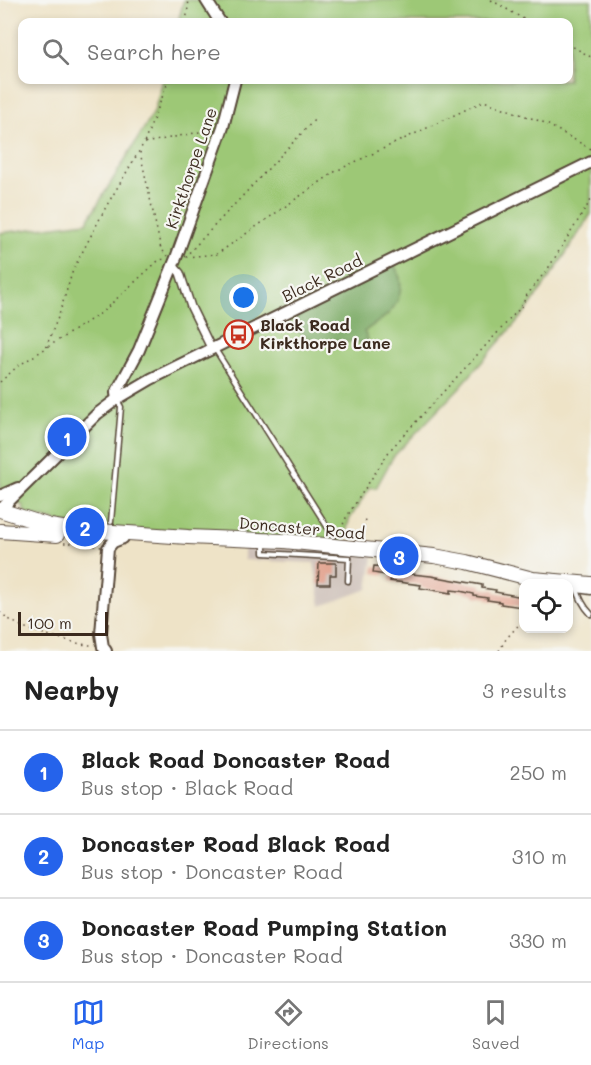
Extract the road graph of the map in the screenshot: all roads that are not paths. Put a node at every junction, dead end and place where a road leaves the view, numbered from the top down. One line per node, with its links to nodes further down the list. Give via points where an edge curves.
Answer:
1 (206, 0): 2 (main road)
2 (217, 18)
3 (234, 84): 5 (main road, Kirkthorpe Lane, via 223,127)
4 (591, 162): 6 (main road, Black Road)
5 (173, 265): 6 (street); 7 (main road, Kirkthorpe Lane, via 139,350 116,393)
6 (213, 349): 7 (main road, Black Road); 14 (lane)
7 (117, 399): 8 (main road, Black Road); 15 (lane, via 121,407)
8 (24, 486): 9 (main road, Black Road); 10 (main road, Black Road); 11 (main road, via 18,502 19,510)
9 (0, 496)
10 (0, 510): 11 (highway, Doncaster Road)
11 (28, 520): 15 (highway, Doncaster Road)
12 (0, 531): 13 (highway, Doncaster Road)
13 (48, 534): 15 (highway, Doncaster Road); 17 (lane)
14 (333, 536)
15 (108, 537): 16 (highway, Doncaster Road); 16 (highway, Doncaster Road); 24 (main road, via 100,634)
16 (188, 537): 18 (highway, Doncaster Road, via 263,540)
17 (25, 539)
18 (354, 552): 19 (lane); 21 (highway, Doncaster Road, via 434,556)
19 (348, 581)
20 (591, 584): 21 (highway, Doncaster Road)
21 (576, 586): 22 (lane); 23 (lane, via 580,600)
22 (591, 592)
23 (591, 614)
24 (104, 648)

